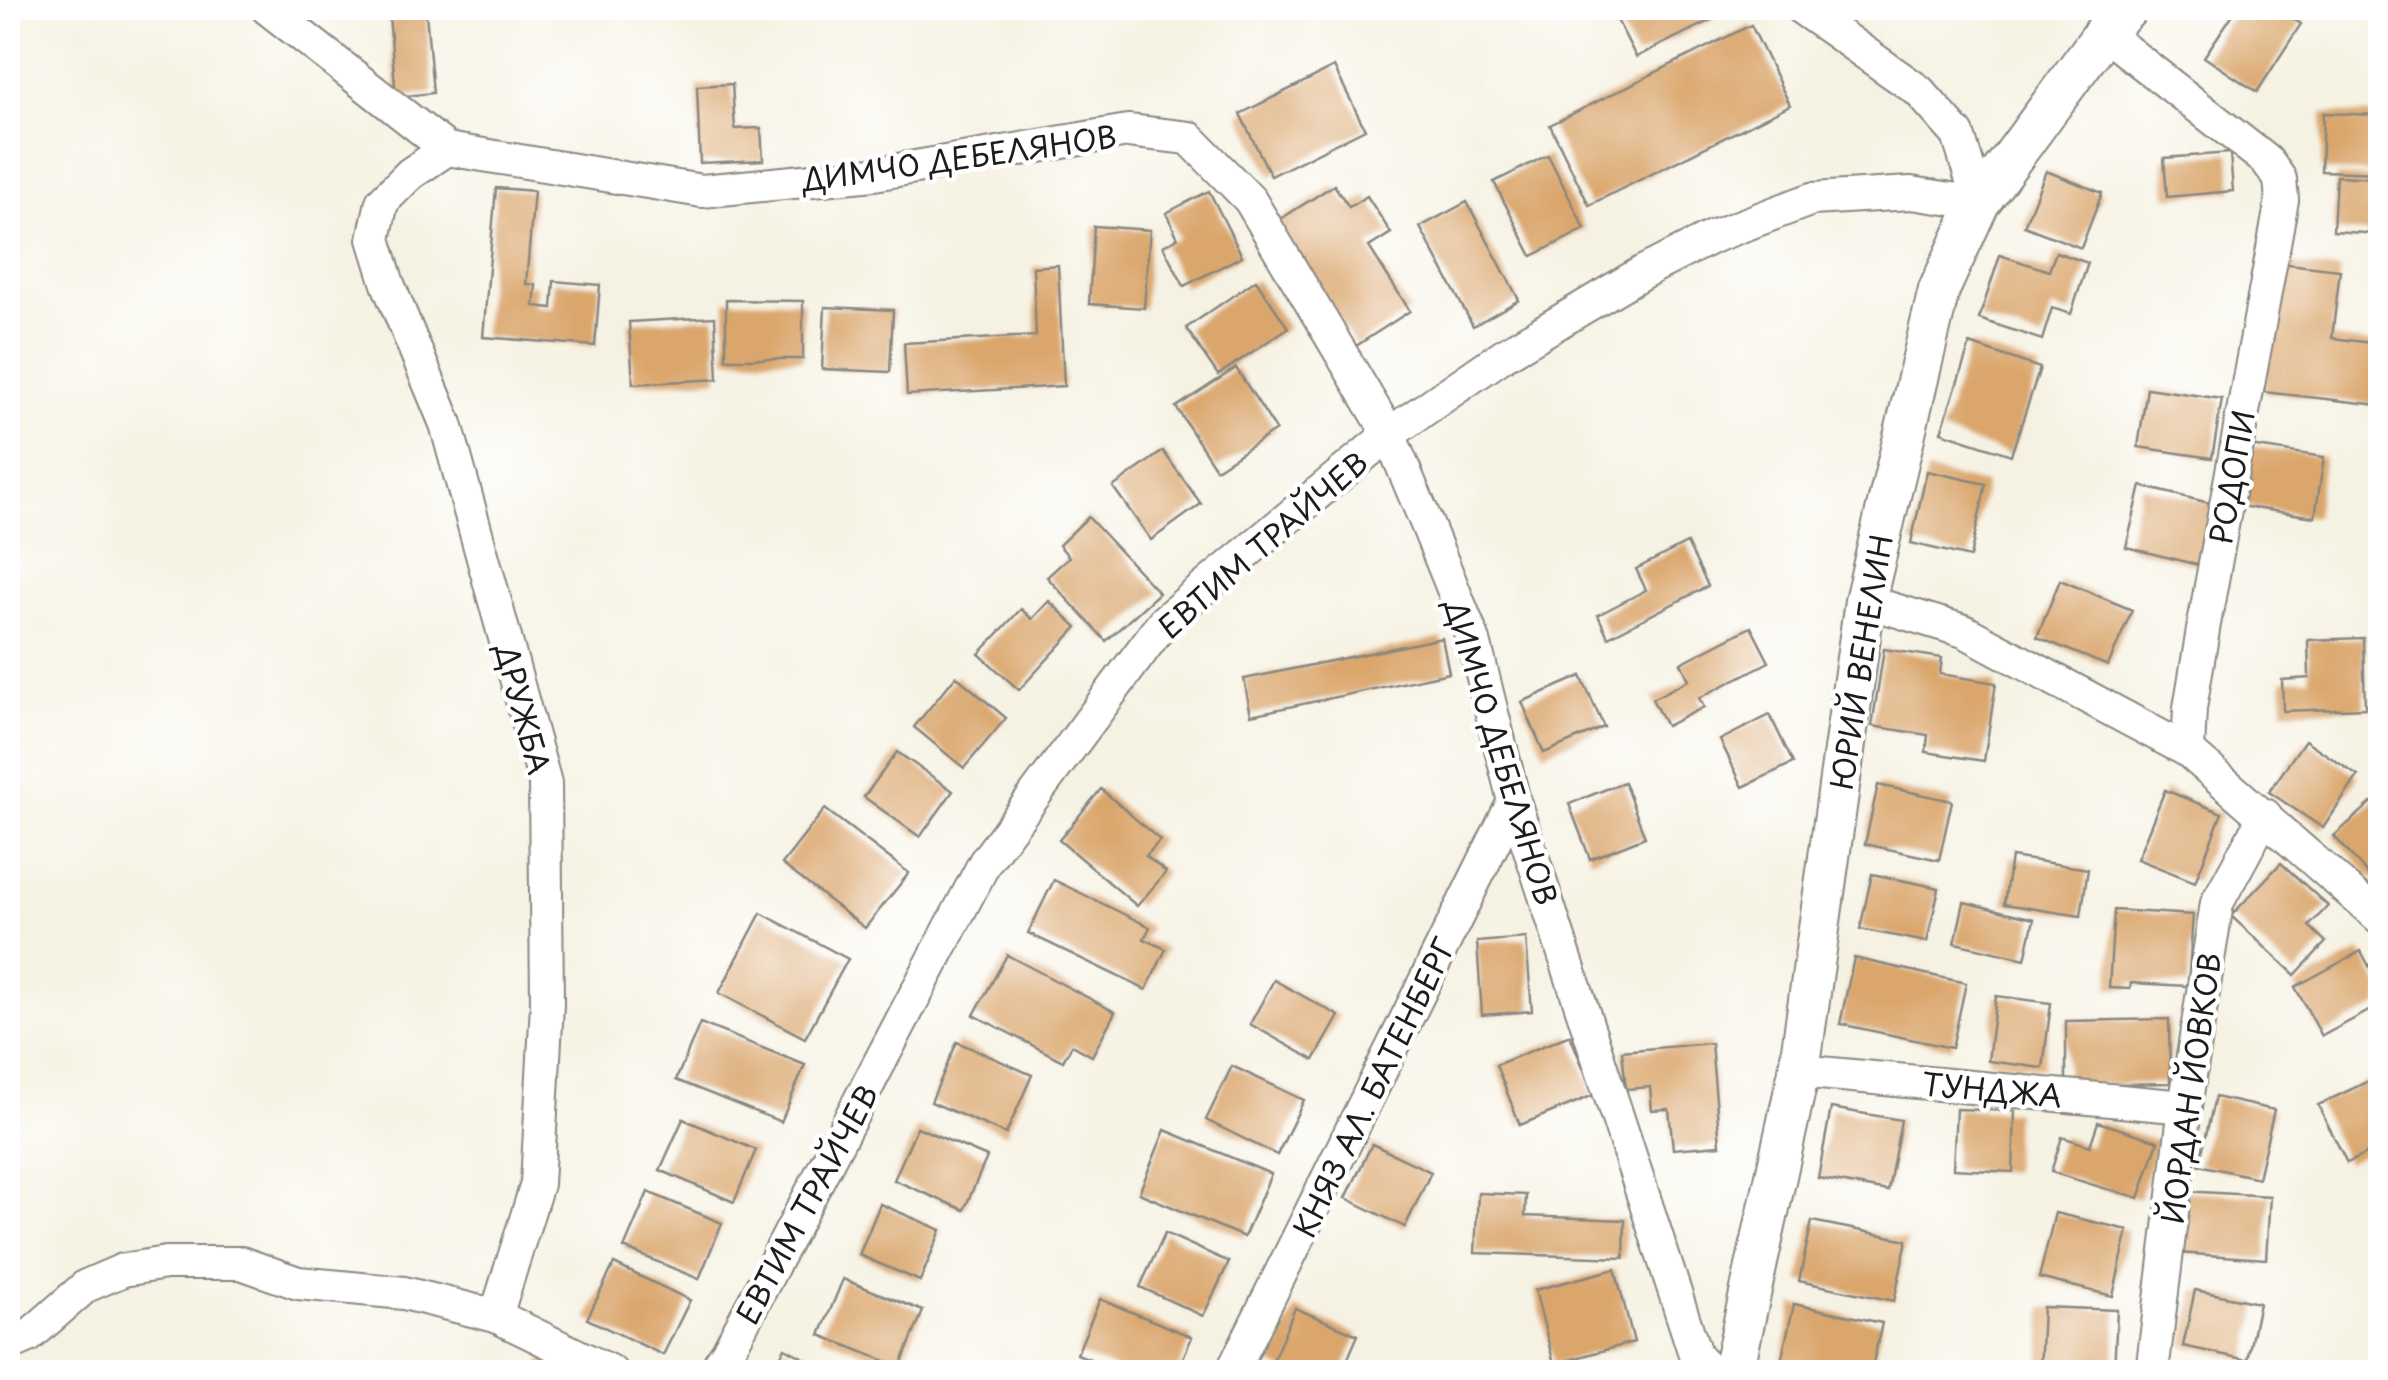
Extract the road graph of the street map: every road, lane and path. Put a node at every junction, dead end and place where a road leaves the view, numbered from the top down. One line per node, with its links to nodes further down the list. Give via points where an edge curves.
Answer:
1 (267, 8): 4 (street, ДИМЧО ДЕБЕЛЯНОВ)
2 (1800, 8): 5 (street, via 1918,91 1958,135)
3 (2116, 20): 5 (street, ЮРИЙ ВЕНЕЛИН); 8 (street, РОДОПИ, via 2280,179 2282,200 2204,624)
4 (446, 149): 6 (street, ДИМЧО ДЕБЕЛЯНОВ, via 702,191 874,174 1128,130 1189,138 1250,200); 14 (street, ДРУЖБА, via 382,202 374,239 446,424 545,784 548,1004 538,1184)
5 (1979, 203): 6 (street, ЕВТИМ ТРАЙЧЕВ, via 1911,193 1812,199 1712,237 1504,354); 7 (street, ЮРИЙ ВЕНЕЛИН, via 1938,290)
6 (1389, 434): 9 (street, ДИМЧО ДЕБЕЛЯНОВ, via 1474,641); 17 (street, ЕВТИМ ТРАЙЧЕВ, via 1164,621 985,862)
7 (1865, 601): 8 (street, via 1964,630); 12 (street, ЮРИЙ ВЕНЕЛИН)
8 (2188, 750): 10 (street)
9 (1514, 801): 18 (street, КНЯЗ АЛ. БАТЕНБЕРГ); 19 (street, ДИМЧО ДЕБЕЛЯНОВ, via 1696,1358)
10 (2264, 816): 11 (street); 13 (street, ЙОРДАН ЙОВКОВ, via 2217,902)
11 (2380, 918)
12 (1799, 1071): 13 (street, ТУНДЖА); 20 (street, ЮРИЙ ВЕНЕЛИН)
13 (2186, 1108): 21 (street, ЙОРДАН ЙОВКОВ)
14 (496, 1316): 15 (street, via 404,1294 298,1283 242,1263 166,1263 123,1270 86,1286 29,1336); 16 (street)
15 (8, 1345)
16 (611, 1372)
17 (714, 1372)
18 (1232, 1372)
19 (1711, 1372)
20 (1734, 1372)
21 (2152, 1372)

